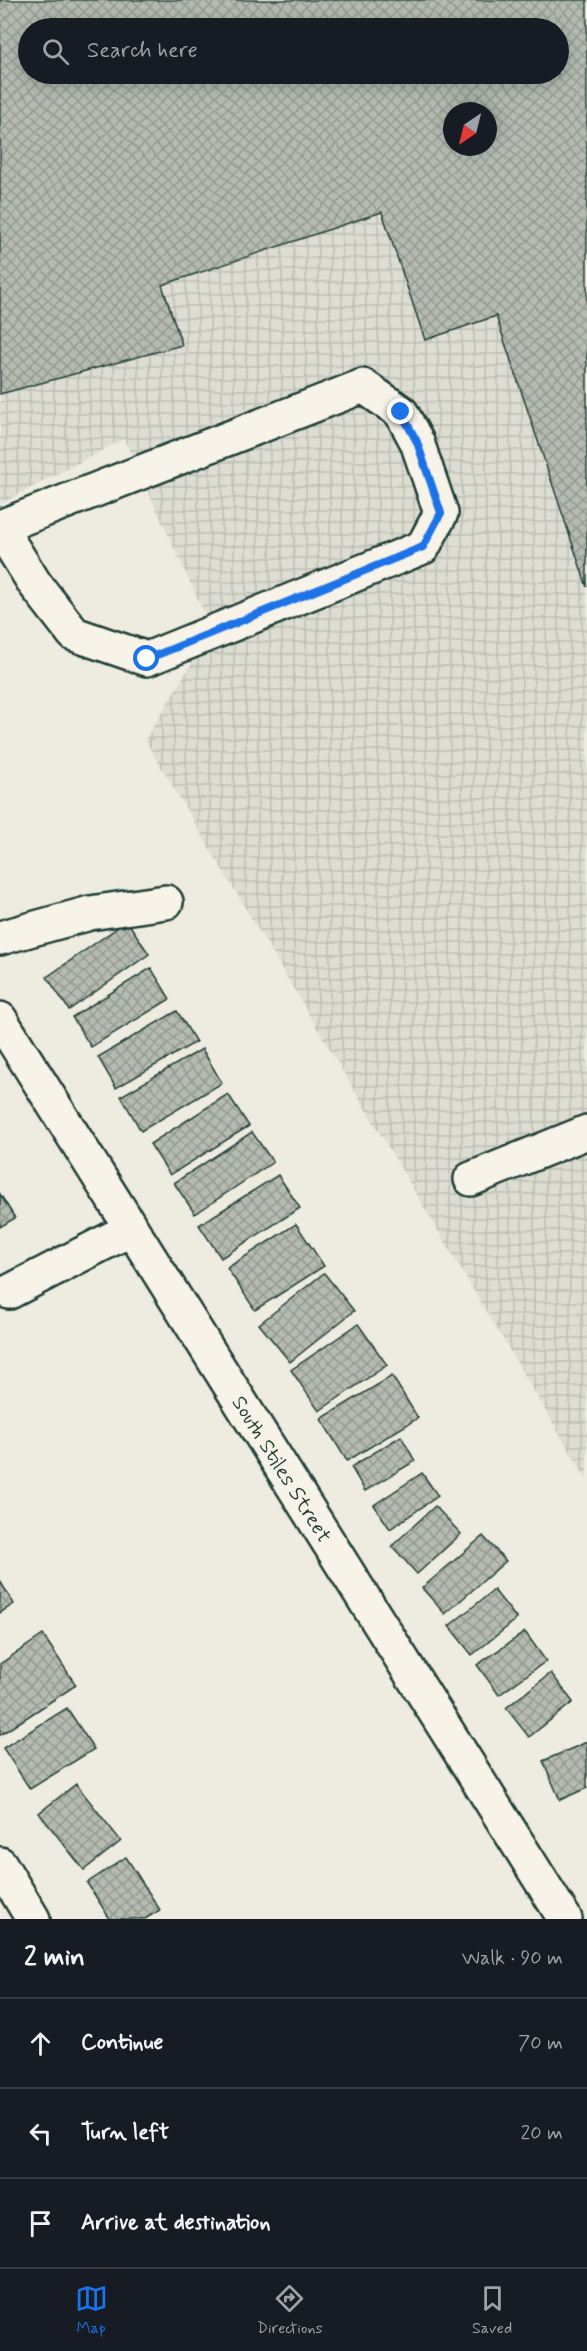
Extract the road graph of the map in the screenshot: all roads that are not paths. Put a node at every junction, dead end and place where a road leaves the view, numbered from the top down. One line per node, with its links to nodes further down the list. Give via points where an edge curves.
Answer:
1 (0, 528): 1 (main road, via 35,584 74,634 147,659 423,547 441,513 417,442 401,412 363,386)
2 (166, 902): 3 (main road, via 90,913)
3 (0, 938)
4 (0, 1019): 7 (main road, South Stiles Street)
5 (587, 1132): 6 (main road)
6 (471, 1179)
7 (131, 1229): 8 (main road); 11 (main road, South Stiles Street)
8 (9, 1292)
9 (0, 1864): 10 (main road)
10 (33, 1919)
11 (565, 1919)

